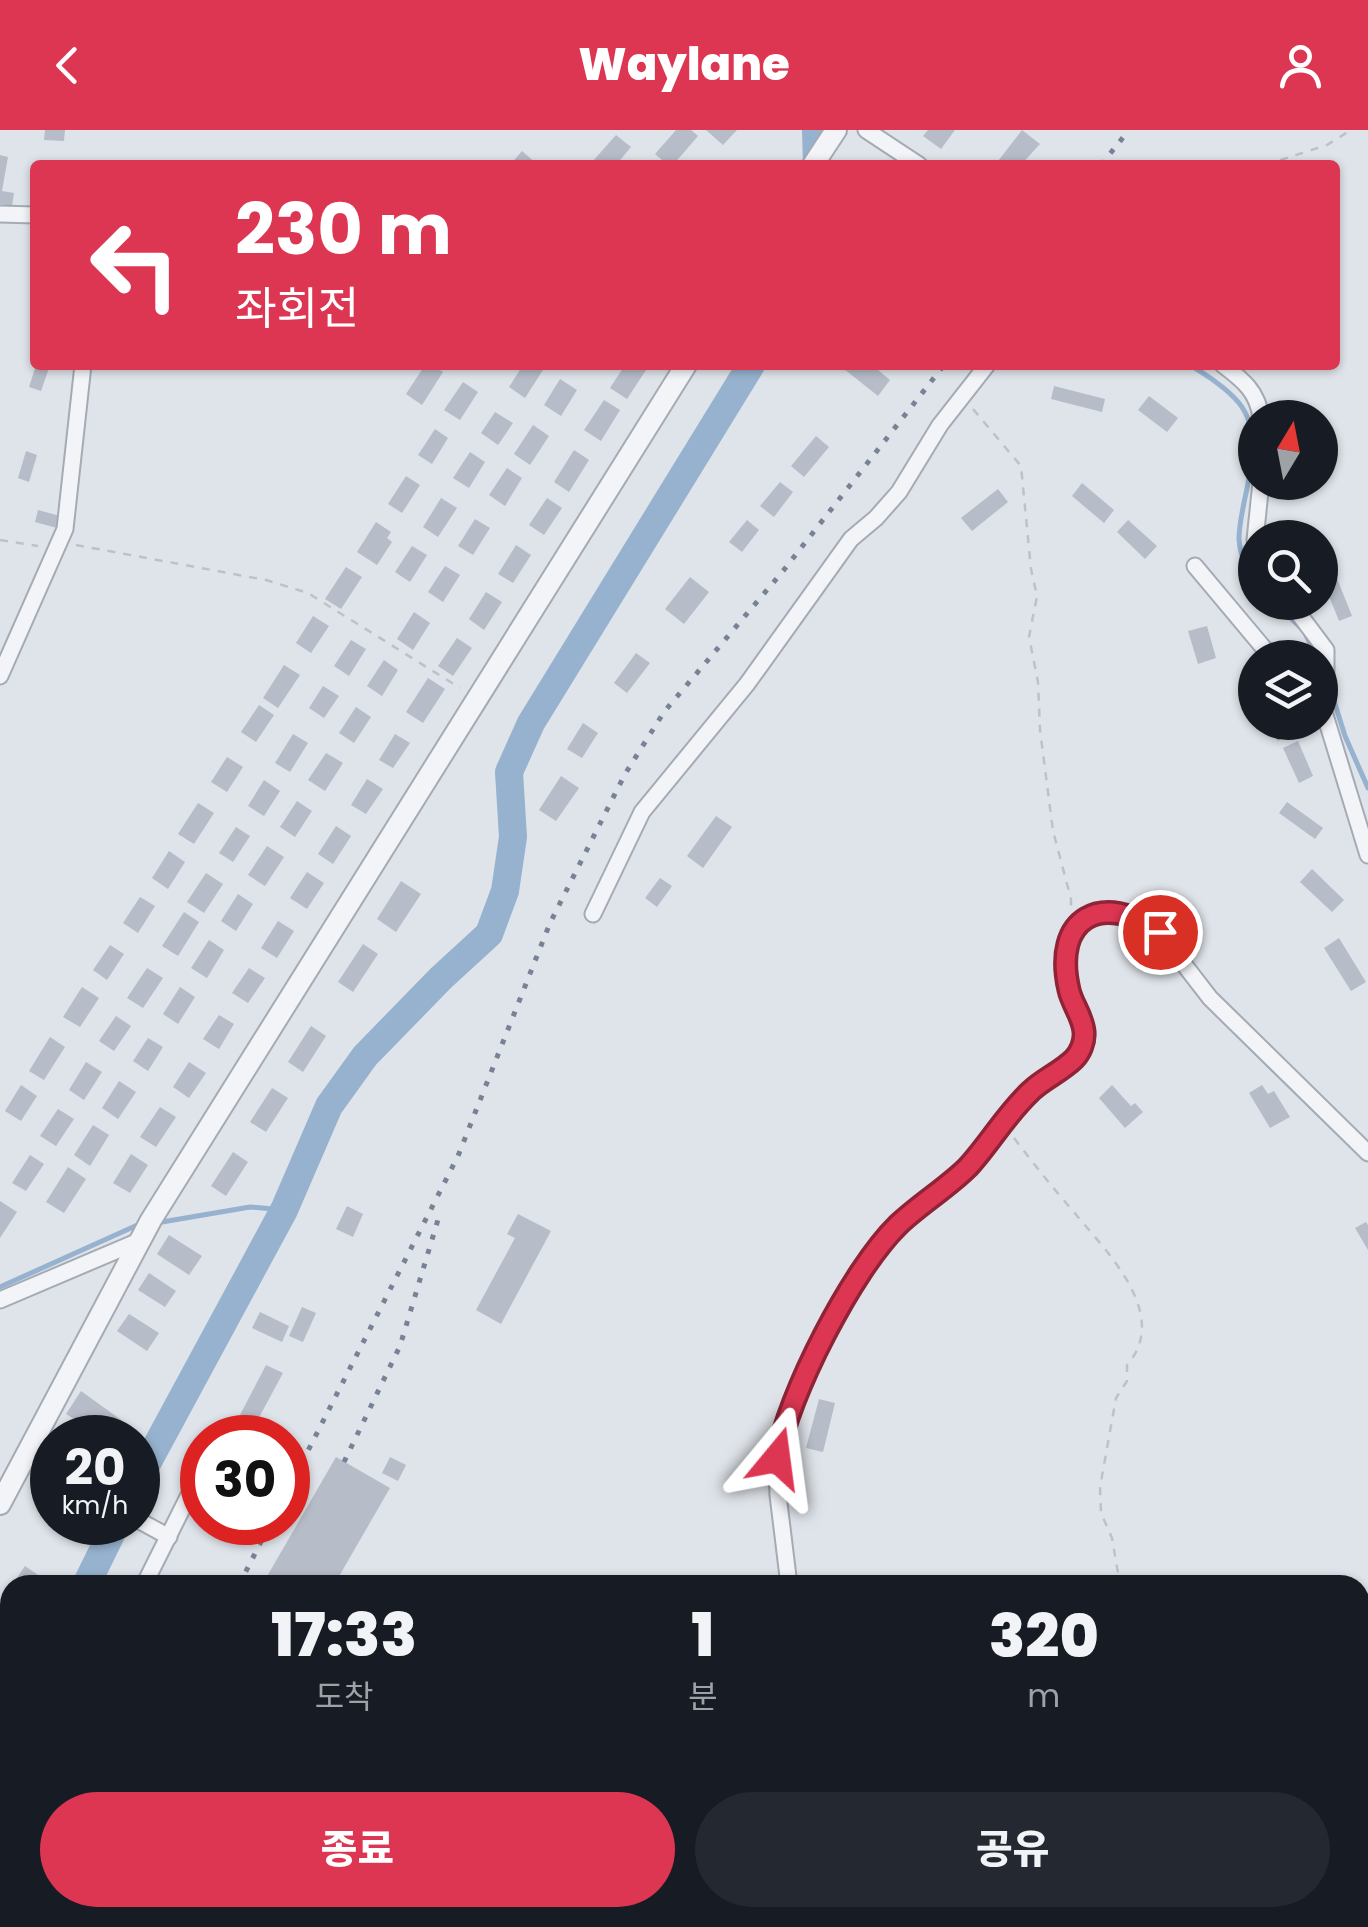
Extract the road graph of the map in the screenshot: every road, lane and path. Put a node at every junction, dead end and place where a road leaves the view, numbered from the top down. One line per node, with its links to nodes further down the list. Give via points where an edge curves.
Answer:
1 (835, 130): 5 (street)
2 (866, 130): 4 (street)
3 (1351, 130): 8 (path)
4 (889, 145): 6 (street); 7 (street)
5 (816, 160)
6 (884, 160)
7 (912, 160)
8 (1280, 160)
9 (0, 214): 10 (street)
10 (30, 215)
11 (83, 370): 18 (street, via 69,512)
12 (678, 370): 22 (street)
13 (983, 370): 15 (street)
14 (1230, 370): 16 (street)
15 (960, 398): 25 (street, via 898,492 851,539 747,684 642,812); 26 (path, via 1021,466 1038,596 1029,637)
16 (1258, 400)
17 (0, 540): 18 (path)
18 (57, 548): 21 (street); 22 (path, via 76,544 308,594)
19 (1195, 566): 20 (street)
20 (1257, 640)
21 (0, 676)
22 (477, 698): 29 (street)
23 (1333, 740): 24 (street)
24 (1368, 856)
25 (593, 914)
26 (1071, 933): 27 (street, via 1069,989 1084,1042); 28 (street, via 1090,914 1113,910 1138,916 1160,932 1210,998)
27 (1004, 1125): 38 (street, via 966,1169 873,1252 807,1373 777,1458); 39 (path, via 1118,1262 1134,1292 1139,1351 1116,1398 1100,1486)
28 (1368, 1152)
29 (139, 1241): 30 (street); 31 (street)
30 (0, 1300)
31 (27, 1453): 32 (street); 33 (street)
32 (30, 1455)
33 (0, 1504)
34 (180, 1514): 36 (street)
35 (160, 1532): 36 (street)
36 (169, 1537): 37 (street)
37 (149, 1575)
38 (788, 1575)
39 (1118, 1575)

